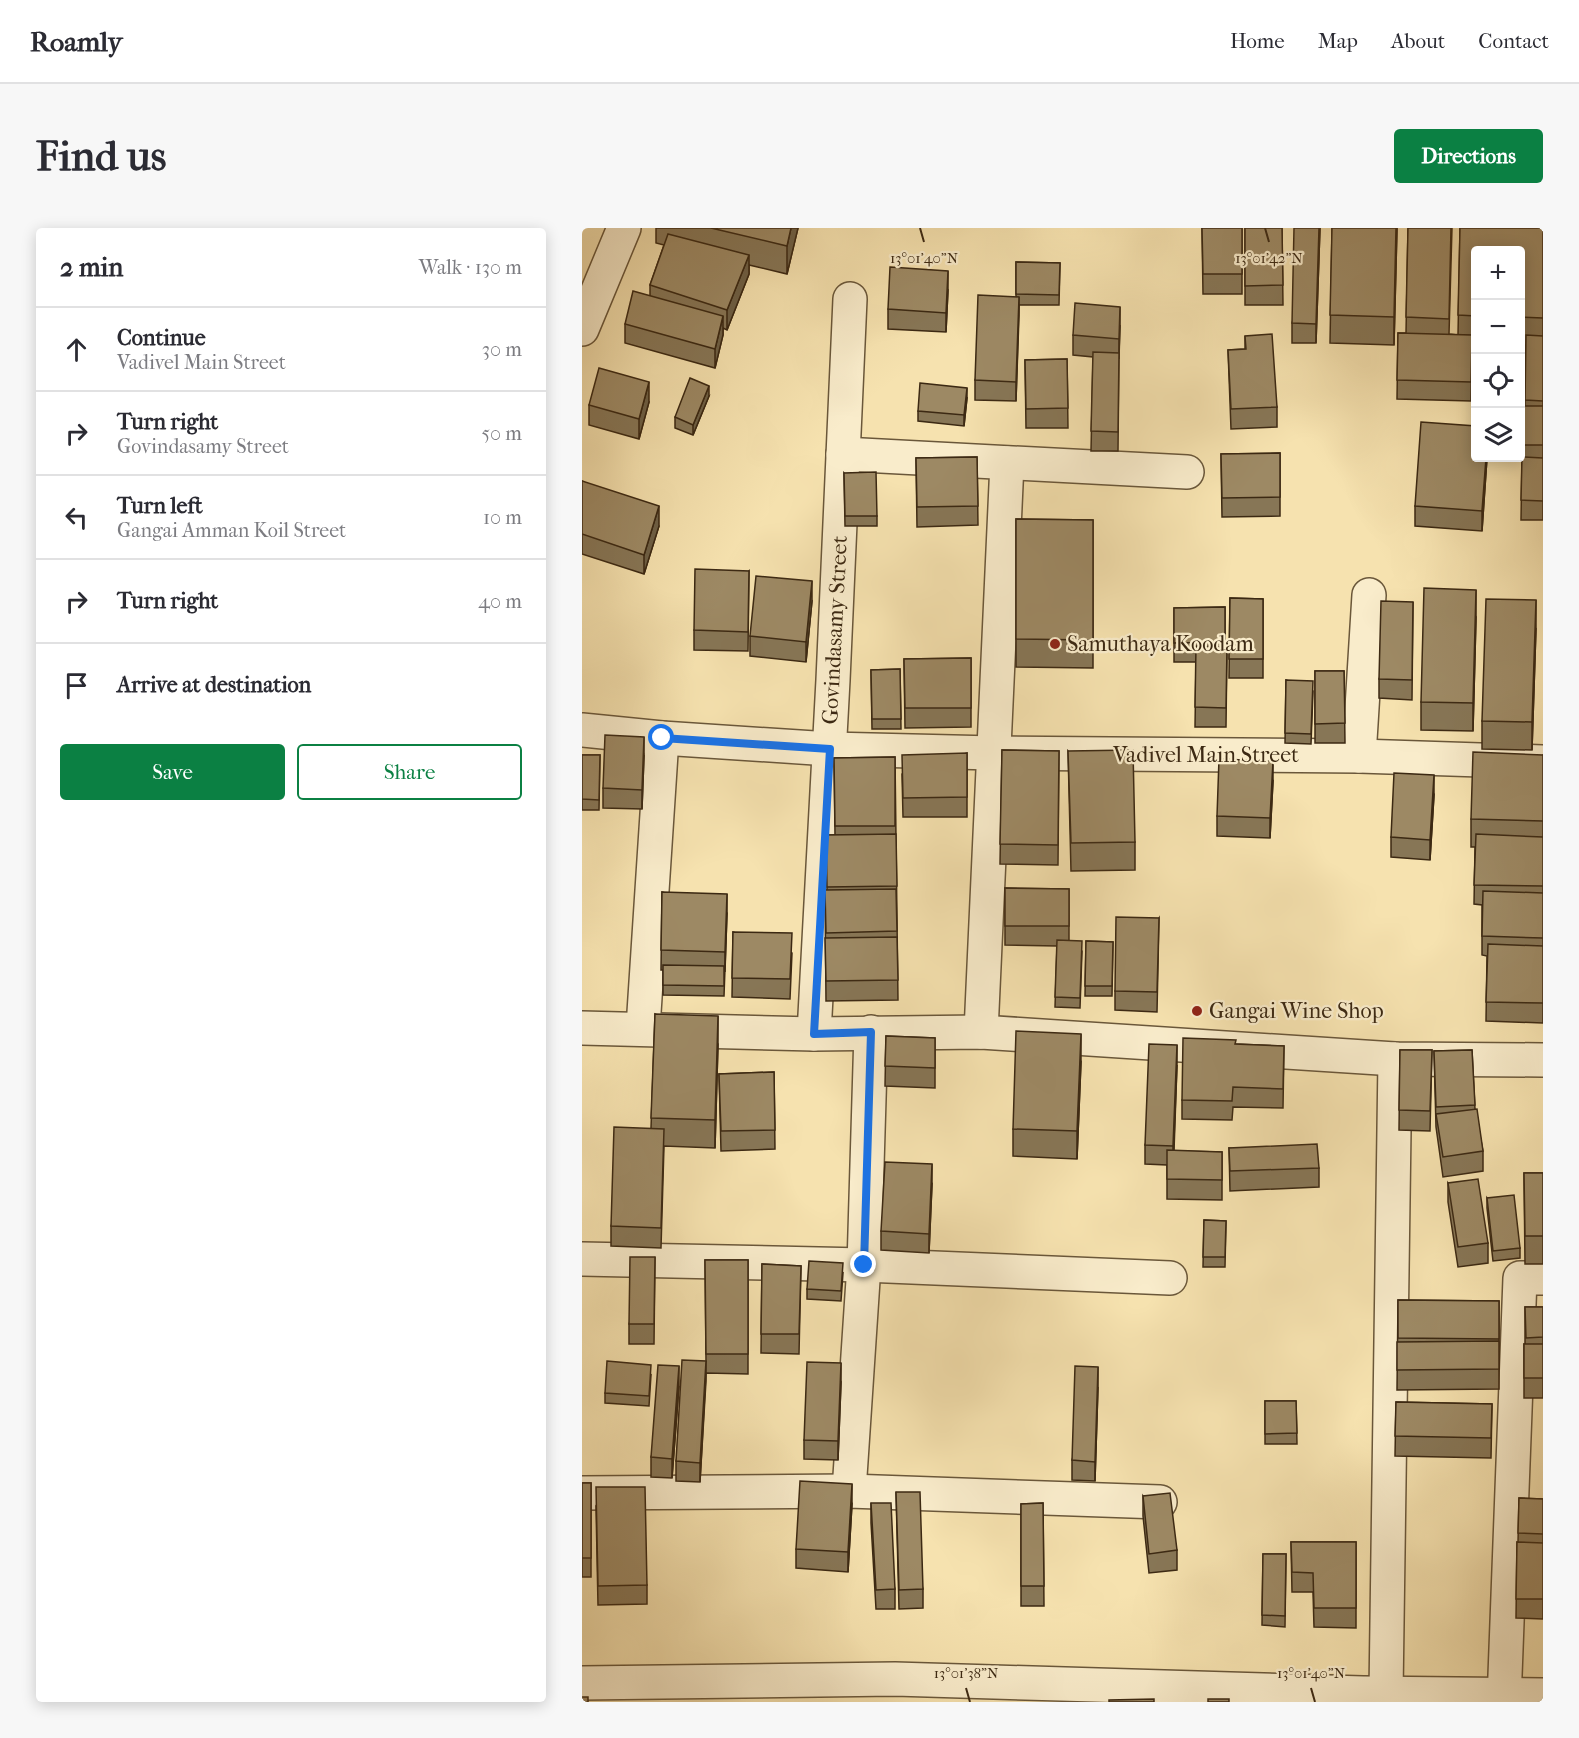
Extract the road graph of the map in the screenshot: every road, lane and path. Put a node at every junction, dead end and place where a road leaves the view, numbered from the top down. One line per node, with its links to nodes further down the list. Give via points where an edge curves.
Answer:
1 (624, 228): 3 (street)
2 (850, 299): 4 (street, Govindasamy Street)
3 (582, 329)
4 (843, 454): 5 (street); 10 (street, Govindasamy Street)
5 (1007, 464): 6 (street); 11 (street)
6 (1187, 472)
7 (1369, 595): 12 (street)
8 (582, 730): 9 (street, Vadivel Main Street)
9 (662, 738): 10 (street, Vadivel Main Street); 15 (street)
10 (830, 749): 11 (street, Vadivel Main Street); 18 (street, Govindasamy Street)
11 (994, 753): 12 (street, Vadivel Main Street); 17 (street)
12 (1359, 756): 13 (street, Vadivel Main Street)
13 (1543, 762)
14 (582, 1028): 15 (street)
15 (643, 1028): 18 (street)
16 (871, 1032): 17 (street); 18 (street); 22 (street)
17 (981, 1032): 19 (street)
18 (814, 1034)
19 (1395, 1059): 20 (street); 29 (street)
20 (1543, 1060)
21 (582, 1259): 22 (street)
22 (864, 1265): 23 (street); 25 (street)
23 (1170, 1278)
24 (1543, 1278): 32 (street, via 1520,1278)
25 (849, 1491): 26 (street); 27 (street)
26 (582, 1493)
27 (1160, 1502)
28 (582, 1683): 30 (street, via 895,1679)
29 (1386, 1693): 30 (street); 32 (street)
30 (1182, 1695)
31 (1543, 1695): 32 (street)
32 (1504, 1698)

